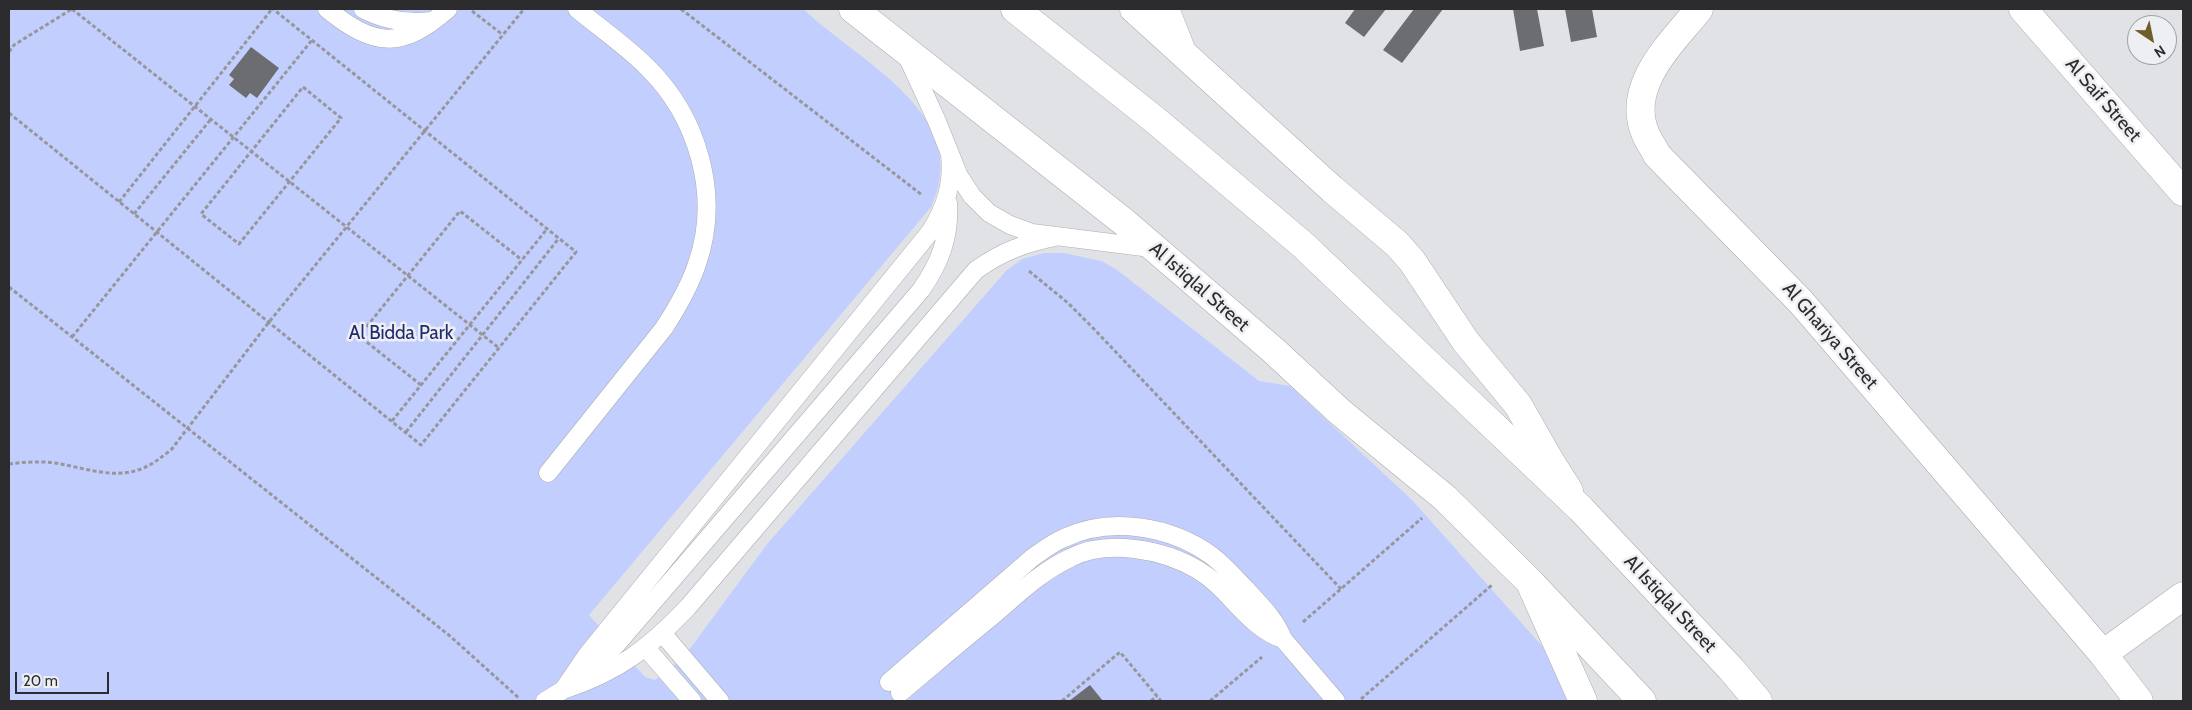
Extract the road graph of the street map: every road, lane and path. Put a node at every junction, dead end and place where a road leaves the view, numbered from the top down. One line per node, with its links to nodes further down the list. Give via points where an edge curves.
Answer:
1 (72, 9): 19 (path); 23 (path)
2 (272, 9): 17 (path); 23 (path)
3 (327, 9): 15 (lane, via 358,32 390,38 422,30)
4 (363, 9): 15 (lane, via 403,22 419,22)
5 (470, 9): 16 (path)
6 (524, 9): 16 (path)
7 (577, 9): 55 (lane, via 648,68 680,109 698,148 706,215 698,262 677,308)
8 (681, 9): 33 (path)
9 (853, 9): 20 (street, Al Istiqlal Street)
10 (1015, 9): 57 (street, Al Istiqlal Street, via 1156,120 1303,244)
11 (1134, 9): 22 (street, Al Istiqlal Street)
12 (1165, 9): 22 (street)
13 (1699, 9): 64 (street, Al Ghariya Street, via 1657,62 1645,84 1640,109 1645,133 1657,155 1801,302)
14 (2022, 9): 30 (street, Al Saif Street)
15 (441, 14)
16 (503, 35): 26 (path)
17 (312, 40): 26 (path); 27 (path)
18 (9, 42): 19 (path)
19 (14, 45): 21 (path)
20 (904, 49): 29 (lane); 40 (street, Al Istiqlal Street)
21 (9, 52)
22 (1183, 53): 57 (street, Al Istiqlal Street, via 1412,261 1466,342 1518,405)
23 (195, 106): 25 (path); 32 (path)
24 (9, 113): 32 (path)
25 (211, 119): 27 (path); 34 (path)
26 (425, 131): 35 (path); 36 (path)
27 (233, 137): 28 (path); 37 (path)
28 (251, 151): 31 (path); 31 (path, via 201,214 240,244); 31 (path, via 303,87 341,118)
29 (950, 154): 33 (lane, via 951,182); 38 (lane, via 972,196 989,212 1010,225)
30 (2180, 181)
31 (290, 182): 35 (path)
32 (119, 202): 34 (path)
33 (945, 205): 66 (lane, via 930,232 587,655); 66 (lane, via 948,231 943,252 921,290 616,645)
34 (134, 214): 37 (path)
35 (347, 227): 43 (path); 45 (path)
36 (547, 229): 39 (path); 42 (path)
37 (156, 232): 45 (path); 48 (path)
38 (1055, 237): 40 (lane); 41 (lane, via 1028,242)
39 (559, 238): 47 (path); 49 (path, via 576,252)
40 (1154, 248): 56 (street, Al Istiqlal Street, via 1340,412)
41 (1001, 253): 59 (path, via 1034,274 1068,303); 61 (lane, via 967,279)
42 (522, 260): 43 (path, via 460,211); 46 (path)
43 (408, 275): 46 (path); 50 (path, via 359,336)
44 (9, 287): 48 (path)
45 (269, 322): 51 (path); 52 (path)
46 (470, 325): 47 (path); 50 (path)
47 (483, 335): 49 (path); 53 (path)
48 (72, 337): 52 (path)
49 (499, 348): 53 (path, via 421,445)
50 (422, 386): 51 (path)
51 (392, 421): 53 (path)
52 (188, 428): 54 (path, via 171,450 156,462 137,470 117,473 52,463); 68 (path, via 450,636)
53 (406, 432)
54 (9, 464)
55 (548, 473)
56 (1445, 498): 58 (street, Al Istiqlal Street); 59 (path)
57 (1581, 509): 80 (street, Al Istiqlal Street)
58 (1522, 574): 77 (path); 78 (street, Al Istiqlal Street); 79 (street, Al Istiqlal Street)
59 (1341, 589): 62 (path)
60 (2183, 596): 64 (street)
61 (663, 634): 63 (lane); 71 (lane)
62 (1283, 639): 65 (lane, via 1268,613 1211,556 1175,535 1114,526 1071,535 1032,558); 75 (path); 76 (lane)
63 (646, 648): 66 (lane, via 603,674); 70 (lane)
64 (2103, 654): 81 (street, Al Ghariya Street)
65 (895, 687)
66 (563, 690): 69 (lane)
67 (1157, 696): 72 (path, via 1120,652); 73 (path); 74 (path)
68 (523, 701)
69 (545, 701)
70 (692, 701)
71 (720, 701)
72 (1062, 701)
73 (1151, 701)
74 (1161, 701)
75 (1210, 701)
76 (1336, 701)
77 (1359, 701)
78 (1583, 701)
79 (1642, 701)
80 (1758, 701)
81 (2139, 701)

